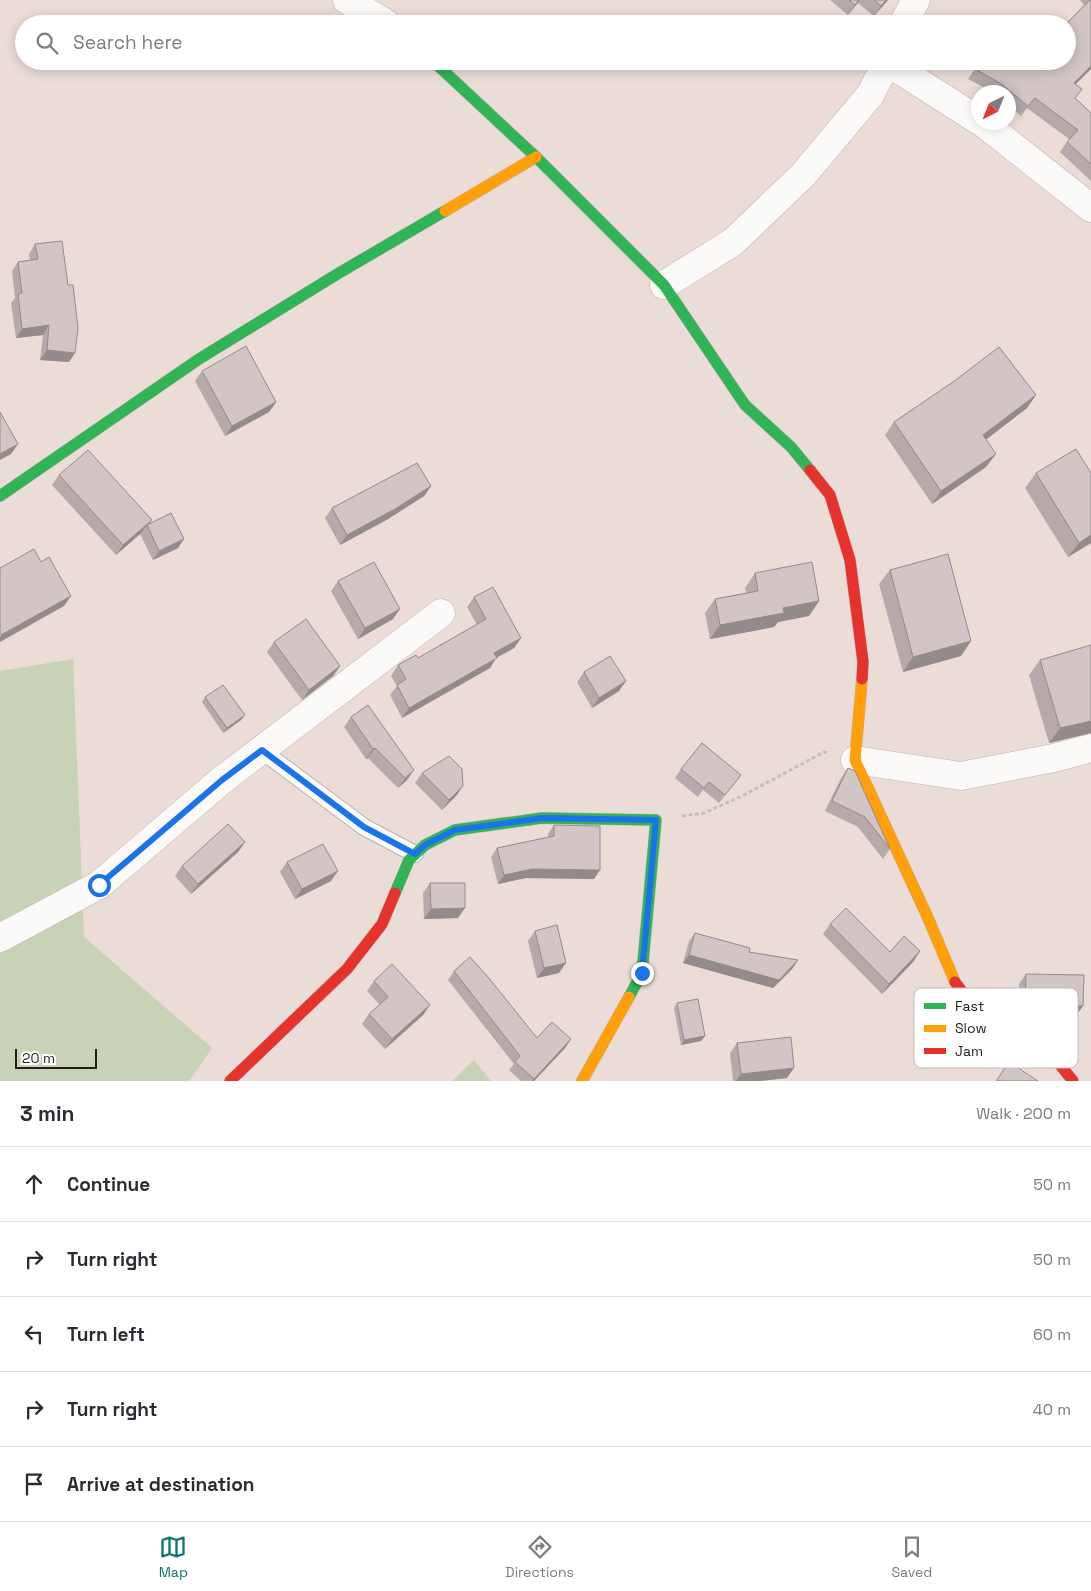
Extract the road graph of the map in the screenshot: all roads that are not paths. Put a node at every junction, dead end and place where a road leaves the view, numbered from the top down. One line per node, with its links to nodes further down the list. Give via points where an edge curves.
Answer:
1 (347, 0): 3 (street)
2 (916, 0): 4 (street)
3 (372, 15)
4 (908, 15)
5 (443, 70): 10 (street)
6 (884, 70): 12 (street, via 870,95 803,176 733,242)
7 (900, 70): 8 (street)
8 (971, 115)
9 (992, 130): 11 (street)
10 (536, 157): 12 (street); 13 (street, via 199,359)
11 (1091, 208)
12 (664, 285): 17 (street, via 745,405 791,447 830,496 850,560 863,662)
13 (0, 496)
14 (441, 614): 16 (street)
15 (1091, 748): 17 (street, via 961,776)
16 (262, 750): 18 (lane, via 364,827); 19 (street, via 99,885)
17 (855, 760): 20 (street)
18 (415, 854): 22 (street, via 409,860 382,924 347,969); 23 (street, via 425,845 455,830 542,818 656,820 642,973)
19 (0, 938)
20 (958, 988)
21 (1063, 1068): 24 (street)
22 (230, 1081)
23 (582, 1081)
24 (1073, 1081)

